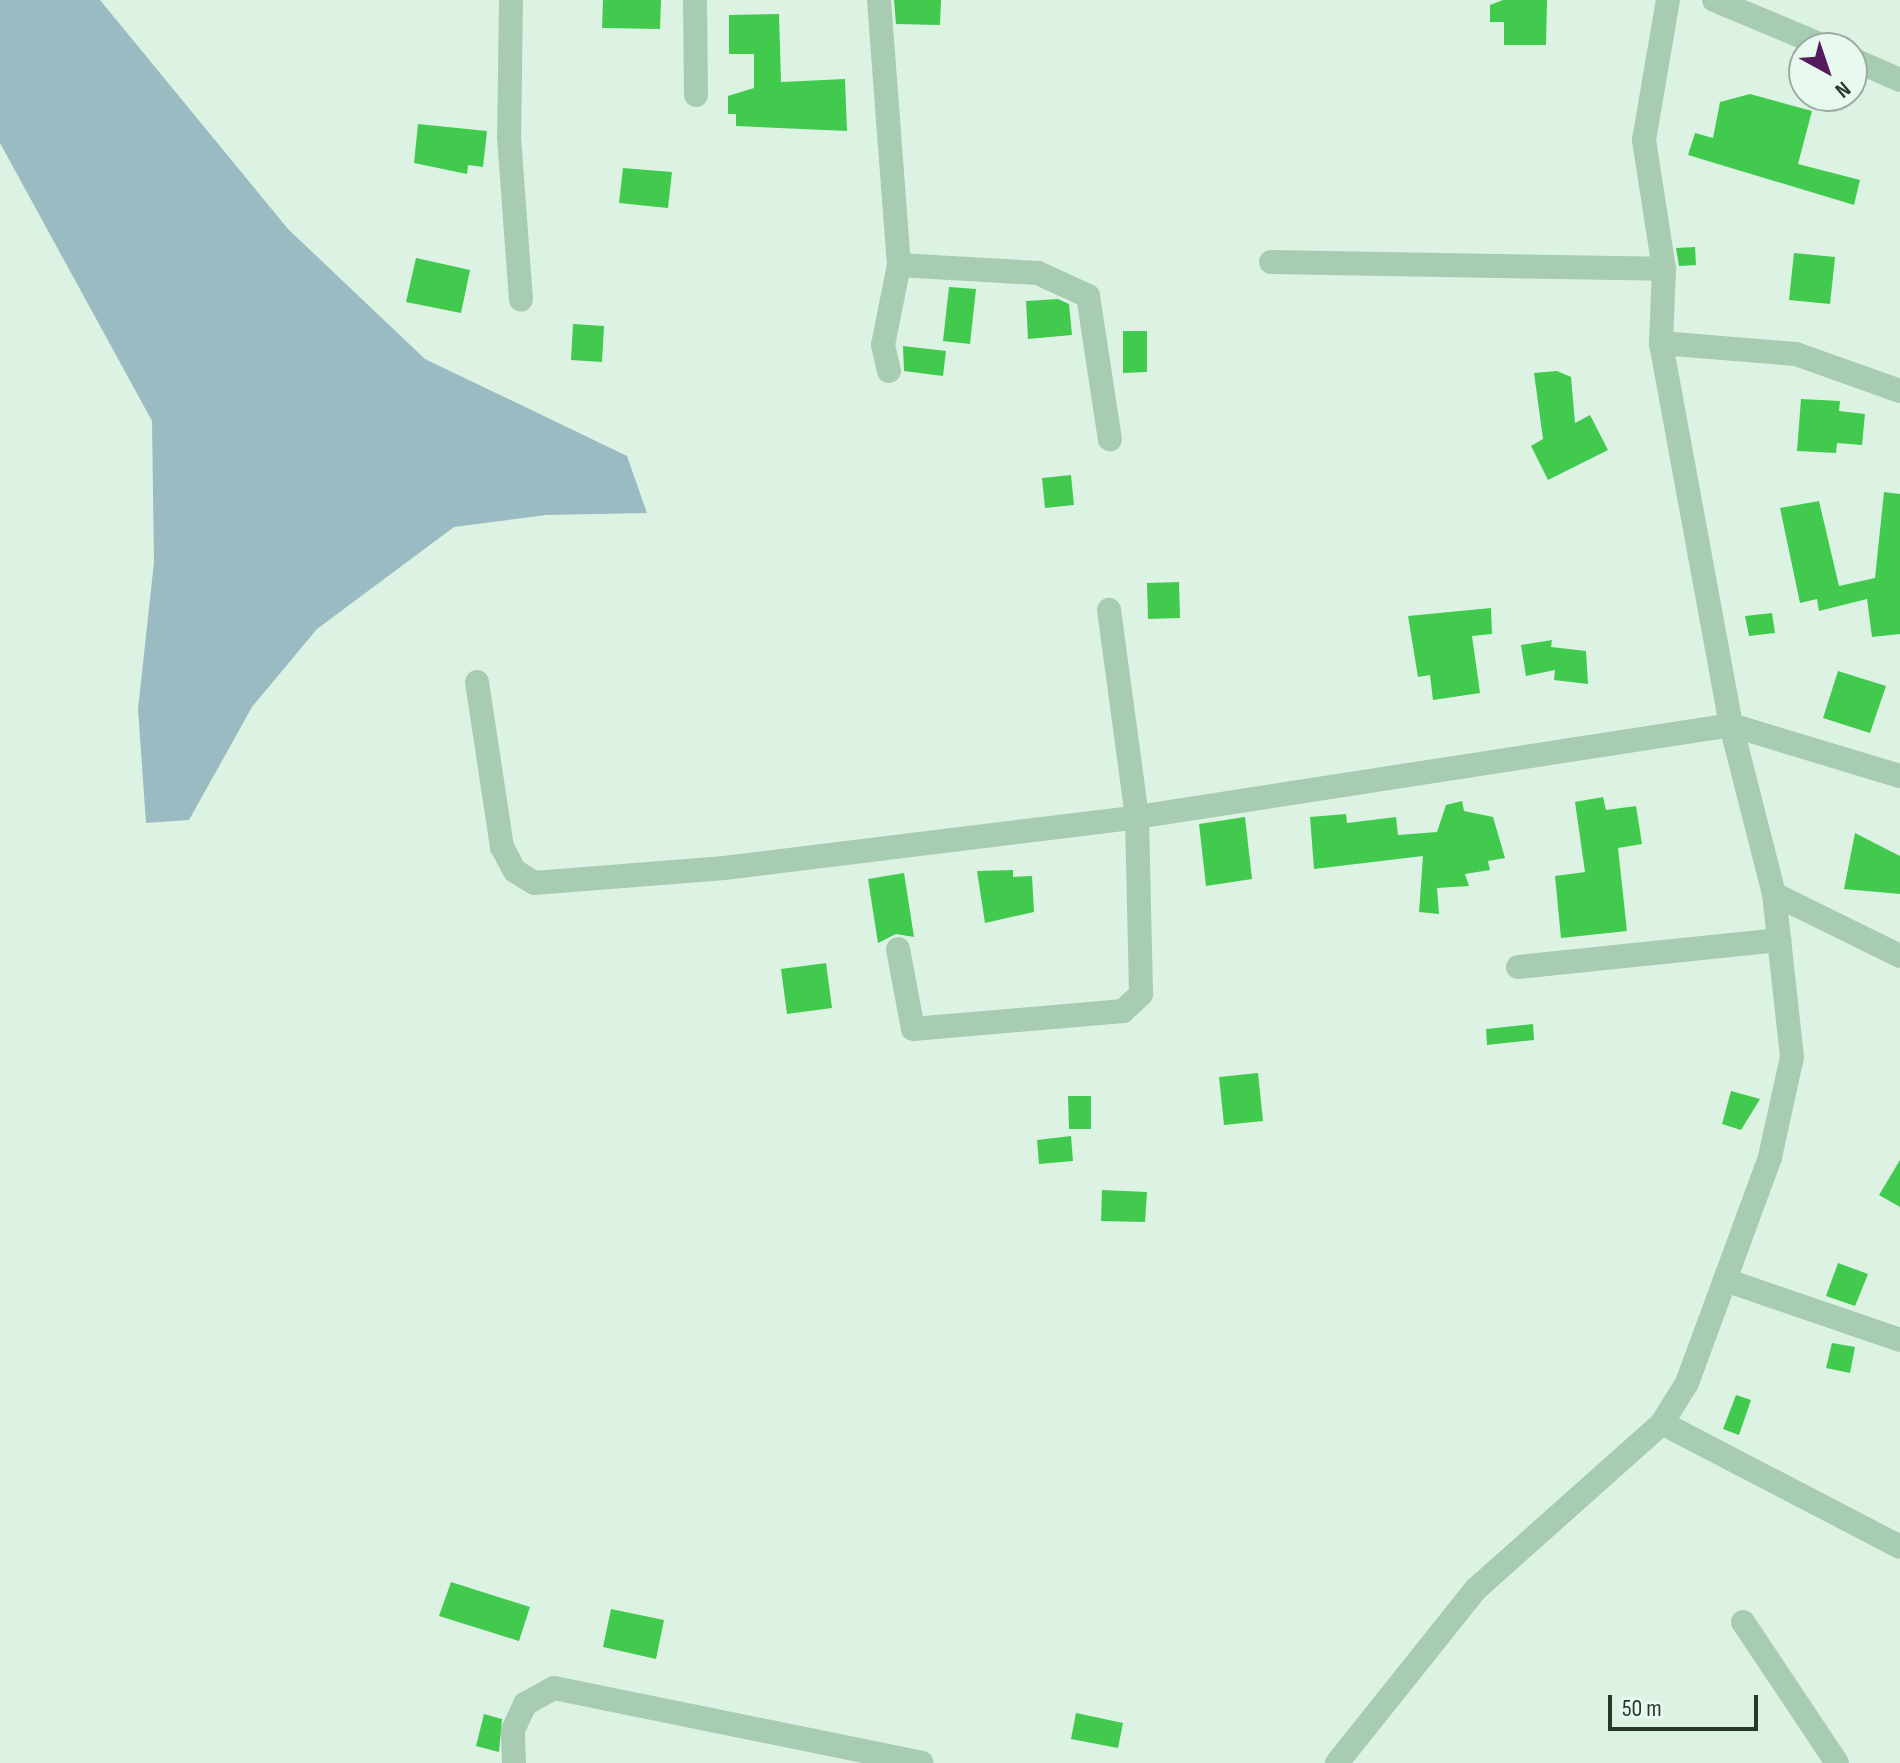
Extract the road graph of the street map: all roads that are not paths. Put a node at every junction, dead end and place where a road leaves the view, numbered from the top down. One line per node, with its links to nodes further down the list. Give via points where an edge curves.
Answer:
1 (511, 0): 13 (street, via 509,137)
2 (695, 0): 9 (street)
3 (879, 0): 11 (street)
4 (1668, 0): 12 (street, via 1644,140)
5 (1714, 0): 6 (street)
6 (1791, 32)
7 (1868, 66): 8 (street)
8 (1900, 80)
9 (696, 95)
10 (1271, 262): 12 (street)
11 (899, 265): 15 (street, via 883,345); 17 (street, via 1038,273 1088,296)
12 (1664, 269): 14 (street)
13 (521, 300)
14 (1661, 343): 16 (street, via 1796,354); 20 (street)
15 (889, 371)
16 (1900, 391)
17 (1110, 439)
18 (1109, 610): 22 (street)
19 (477, 682): 22 (street, via 502,847 515,871 534,883 724,868)
20 (1731, 725): 21 (street); 22 (street); 23 (street)
21 (1900, 776)
22 (1137, 817): 25 (street, via 1141,994 1123,1011 913,1029)
23 (1774, 894): 24 (street); 26 (street)
24 (1780, 940): 27 (street); 28 (street, via 1792,1057 1770,1157)
25 (898, 949)
26 (1900, 956)
27 (1518, 967)
28 (1725, 1280): 29 (street); 30 (street, via 1687,1383)
29 (1900, 1340)
30 (1662, 1423): 31 (street); 35 (street, via 1476,1589)
31 (1900, 1547)
32 (1743, 1622): 36 (street)
33 (514, 1763): 34 (street, via 513,1730 525,1704 554,1688)
34 (921, 1763)
35 (1337, 1763)
36 (1837, 1763)

